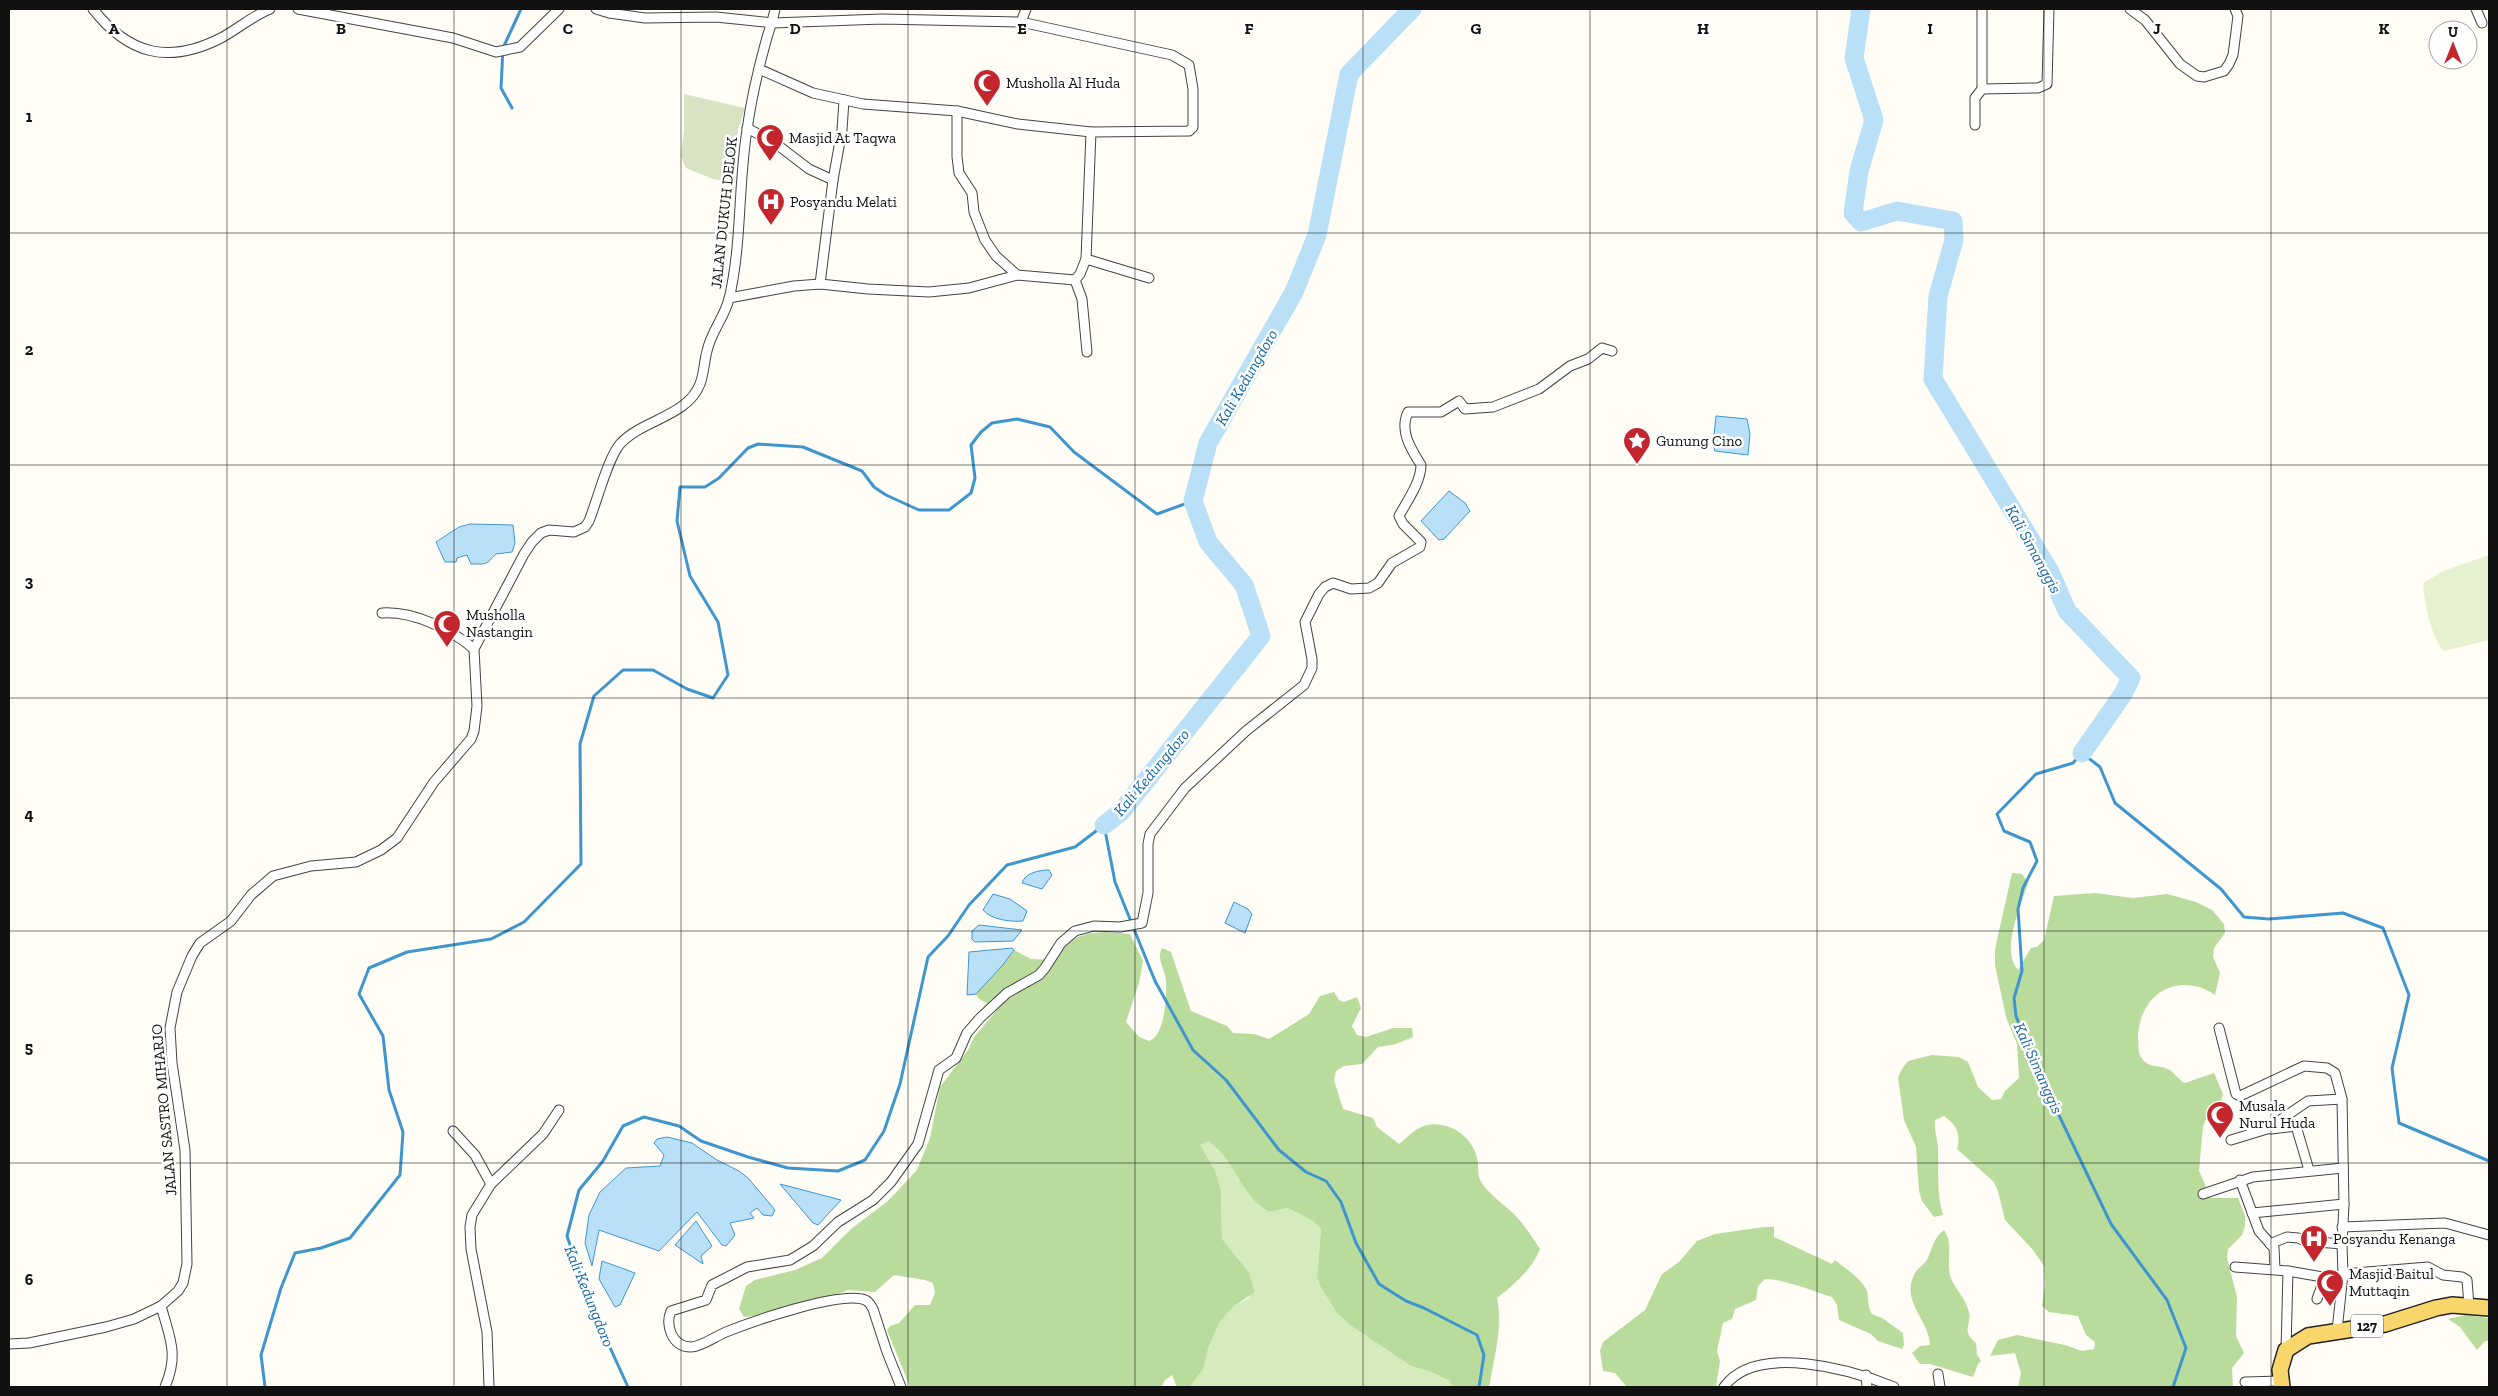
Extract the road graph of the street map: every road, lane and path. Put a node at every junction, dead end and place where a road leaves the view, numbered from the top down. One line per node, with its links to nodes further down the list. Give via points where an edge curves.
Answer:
1 (93, 9): 2 (street, via 108,27 130,44 166,52 182,52 210,43)
2 (270, 9)
3 (298, 9): 4 (street, via 453,38 496,52 512,50 529,40)
4 (559, 9)
5 (596, 9): 13 (street, via 609,14 645,18 716,17)
6 (775, 9): 13 (street, JALAN DUKUH DELOK)
7 (1026, 9): 14 (street)
8 (1982, 9): 17 (street)
9 (2049, 9): 17 (street, via 2047,84 2038,88)
10 (2130, 9): 11 (street, via 2145,20 2180,64 2204,77 2224,71 2233,56)
11 (2236, 9)
12 (2476, 9): 15 (street)
13 (773, 22): 14 (street, via 882,19); 16 (street, JALAN DUKUH DELOK)
14 (1021, 22): 22 (street, via 1172,55 1189,65 1193,89 1193,127 1189,131)
15 (2482, 23)
16 (760, 69): 18 (street, via 813,92); 21 (street, JALAN DUKUH DELOK)
17 (1982, 89): 20 (street, via 1975,98)
18 (844, 100): 19 (street); 23 (street)
19 (957, 111): 22 (street, via 1018,124); 25 (street, via 959,173 972,193 974,212 986,240 996,256)
20 (1974, 126)
21 (747, 128): 23 (street, JALAN DUKUH DELOK, via 775,143 809,169); 29 (street, JALAN DUKUH DELOK)
22 (1091, 132): 24 (street)
23 (833, 180): 28 (street)
24 (1086, 259): 26 (street); 27 (street)
25 (1017, 275): 27 (street, JALAN DUKUH DELOK); 28 (street, JALAN DUKUH DELOK, via 969,288 929,292)
26 (1150, 278)
27 (1075, 280): 31 (street, via 1082,299)
28 (820, 284): 29 (street, JALAN DUKUH DELOK)
29 (729, 298): 33 (street, JALAN SASTRO MIHARJO, via 707,350 700,385 690,400 639,428 619,445 585,527 574,532 549,530 536,537)
30 (1612, 351): 69 (street, via 1602,348 1539,389 1492,407 1465,409 1459,401 1441,412 1408,412 1406,436 1421,469 1399,516 1421,542 1420,547 1392,563 1378,583 1369,588 1351,590 1334,583 1319,594 1305,622 1312,668 1304,684 1246,731 1185,788 1150,834 1148,893 1142,923 1120,927 1103,925 1075,931 1060,943 1039,975 1007,993 980,1018 967,1033 956,1058 939,1070 918,1144 891,1182 872,1200 790,1260 747,1267 712,1285 706,1300 671,1311 667,1319 671,1335 678,1344 692,1347 776,1314 843,1299 863,1299 873,1309)
31 (1087, 352)
32 (382, 613): 33 (street, via 394,612 420,619 455,635)
33 (474, 649): 57 (street, JALAN SASTRO MIHARJO, via 476,706 471,739 434,782 397,838 356,862 311,866 273,876 251,895 231,921 200,943 192,956 177,992 170,1028 185,1150 187,1264 183,1283)
34 (2219, 1028): 35 (street, via 2236,1094 2245,1094 2304,1066 2316,1066 2332,1069)
35 (2342, 1099): 37 (street, via 2308,1101); 40 (street)
36 (559, 1110): 43 (street, via 543,1134)
37 (2267, 1130): 39 (street); 41 (street, via 2296,1126)
38 (453, 1131): 43 (street, via 475,1155)
39 (2231, 1140)
40 (2343, 1168): 41 (street); 45 (street)
41 (2309, 1170): 42 (street)
42 (2240, 1180): 44 (street); 46 (street)
43 (491, 1184): 68 (street, via 472,1214 470,1227 487,1332)
44 (2203, 1194)
45 (2344, 1204): 46 (street); 47 (street)
46 (2252, 1213): 49 (street)
47 (2342, 1227): 48 (street, via 2444,1224); 50 (street)
48 (2489, 1235)
49 (2270, 1244): 50 (street, via 2286,1237); 52 (street, via 2274,1248)
50 (2342, 1244): 55 (street)
51 (2235, 1266): 52 (street)
52 (2275, 1269): 53 (street)
53 (2288, 1271): 54 (street); 62 (street)
54 (2325, 1277): 55 (street); 56 (street)
55 (2341, 1277): 58 (street, via 2428,1267 2443,1275 2467,1280); 60 (street)
56 (2317, 1299)
57 (161, 1306): 61 (street, JALAN SASTRO MIHARJO, via 134,1319 106,1327); 67 (street, via 173,1351 171,1372)
58 (2469, 1306): 59 (main road, 127); 60 (main road, 127, via 2436,1308 2385,1324)
59 (2489, 1308)
60 (2337, 1330): 62 (main road, 127, via 2308,1336)
61 (9, 1344)
62 (2286, 1350): 66 (main road, via 2280,1370)
63 (1938, 1374): 73 (street)
64 (1866, 1375): 70 (street, via 1802,1363 1752,1366 1730,1378); 71 (street); 72 (street)
65 (2245, 1382): 66 (street)
66 (2281, 1384)
67 (165, 1387)
68 (489, 1387)
69 (902, 1387)
70 (1724, 1387)
71 (1867, 1387)
72 (1894, 1387)
73 (1940, 1387)

